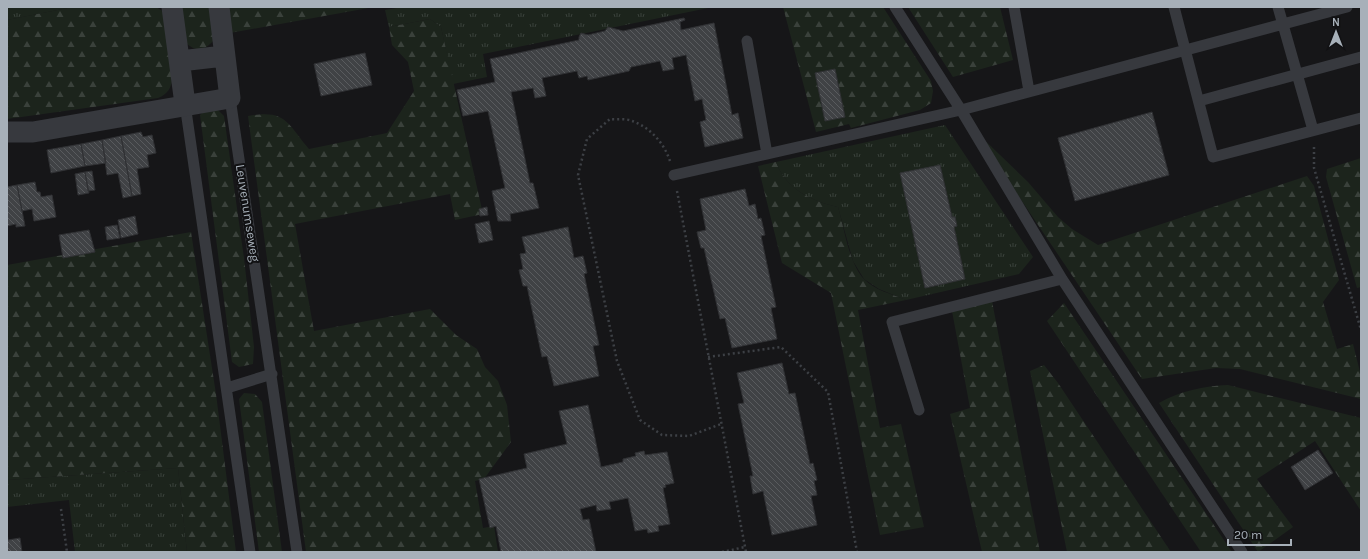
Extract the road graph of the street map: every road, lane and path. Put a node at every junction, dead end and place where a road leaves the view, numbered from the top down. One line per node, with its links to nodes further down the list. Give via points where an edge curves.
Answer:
1 (172, 7): 13 (street)
2 (219, 7): 11 (street)
3 (895, 7): 19 (lane)
4 (1014, 7): 15 (lane)
5 (1174, 7): 10 (lane)
6 (1278, 7): 8 (lane)
7 (1347, 7): 8 (lane)
8 (1283, 24): 10 (lane); 14 (lane)
9 (748, 41): 25 (lane)
10 (1185, 50): 15 (lane); 17 (lane)
11 (224, 56): 13 (street); 16 (street)
12 (1361, 57): 14 (lane)
13 (180, 61): 18 (street)
14 (1297, 75): 17 (lane); 21 (lane)
15 (1029, 91): 19 (lane)
16 (230, 98): 18 (street); 30 (lane, Leuvenumseweg)
17 (1198, 101): 21 (lane, via 1213,157)
18 (185, 104): 23 (street); 31 (lane)
19 (961, 110): 25 (lane); 27 (lane)
20 (1361, 118): 21 (lane)
21 (1313, 130): 28 (path, via 1314,168)
22 (7, 132): 23 (street)
23 (33, 132): 24 (lane)
24 (7, 140)
25 (767, 154): 26 (lane)
26 (674, 175): 29 (path); 33 (path, via 667,151 651,132 631,120 610,120 587,139 578,175 617,361 640,420 662,435 689,436)
27 (1062, 279): 32 (lane, via 892,322); 42 (lane)
28 (1361, 330)
29 (708, 357): 33 (path); 41 (path, via 781,347 828,392)
30 (272, 374): 31 (lane); 38 (lane, Leuvenumseweg)
31 (227, 388): 37 (lane)
32 (919, 410)
33 (721, 424): 35 (path)
34 (61, 509): 36 (path)
35 (745, 547): 39 (path); 40 (path)
36 (67, 552)
37 (250, 552)
38 (297, 552)
39 (722, 552)
40 (746, 552)
41 (857, 552)
42 (1242, 552)

